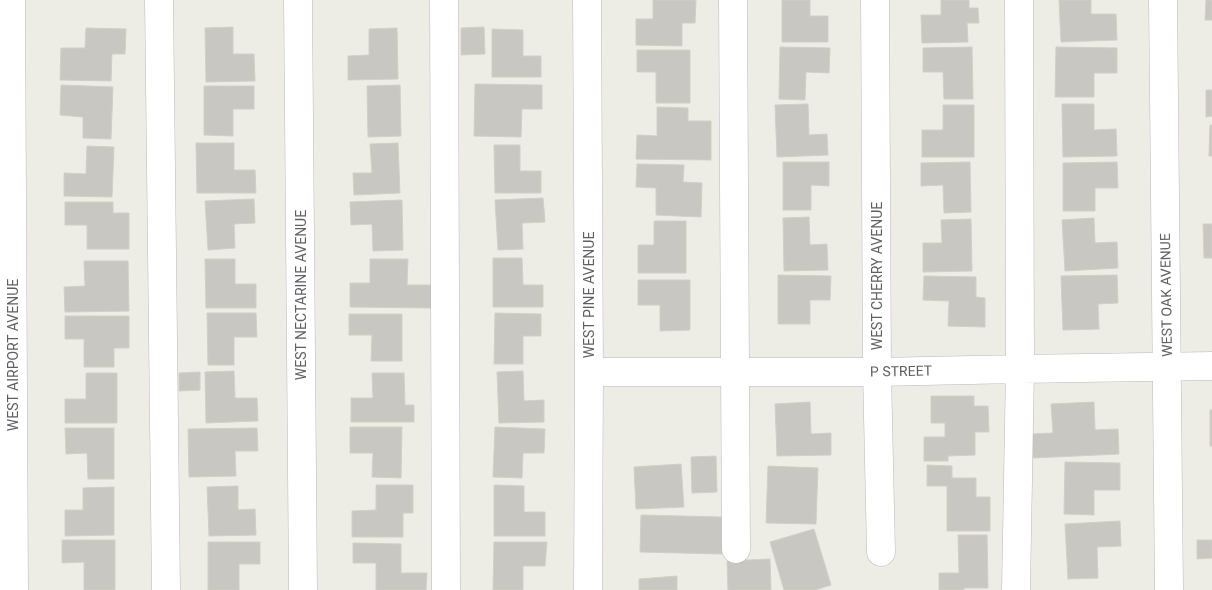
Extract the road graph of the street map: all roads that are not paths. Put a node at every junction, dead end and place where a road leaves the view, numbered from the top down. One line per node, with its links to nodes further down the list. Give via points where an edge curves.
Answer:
1 (11, 0): 16 (street, WEST AIRPORT AVENUE)
2 (159, 0): 20 (street)
3 (298, 0): 21 (street, WEST NECTARINE AVENUE)
4 (444, 0): 22 (street)
5 (587, 0): 13 (street, WEST PINE AVENUE)
6 (733, 0): 14 (street)
7 (875, 0): 15 (street, WEST CHERRY AVENUE)
8 (1019, 0): 12 (street)
9 (1163, 0): 11 (street, WEST OAK AVENUE)
10 (1212, 366): 11 (street, P STREET)
11 (1166, 368): 12 (street, P STREET); 26 (street, WEST OAK AVENUE)
12 (1020, 369): 15 (street, P STREET); 24 (street)
13 (589, 372): 14 (street, P STREET); 23 (street, WEST PINE AVENUE)
14 (736, 372): 15 (street, P STREET); 17 (street)
15 (877, 372): 18 (street, WEST CHERRY AVENUE)
16 (7, 458): 19 (street, WEST AIRPORT AVENUE)
17 (736, 549)
18 (881, 552)
19 (14, 590)
20 (166, 590)
21 (303, 590)
22 (446, 590)
23 (588, 590)
24 (1016, 590)
25 (1163, 590): 26 (street)
26 (1169, 590)

